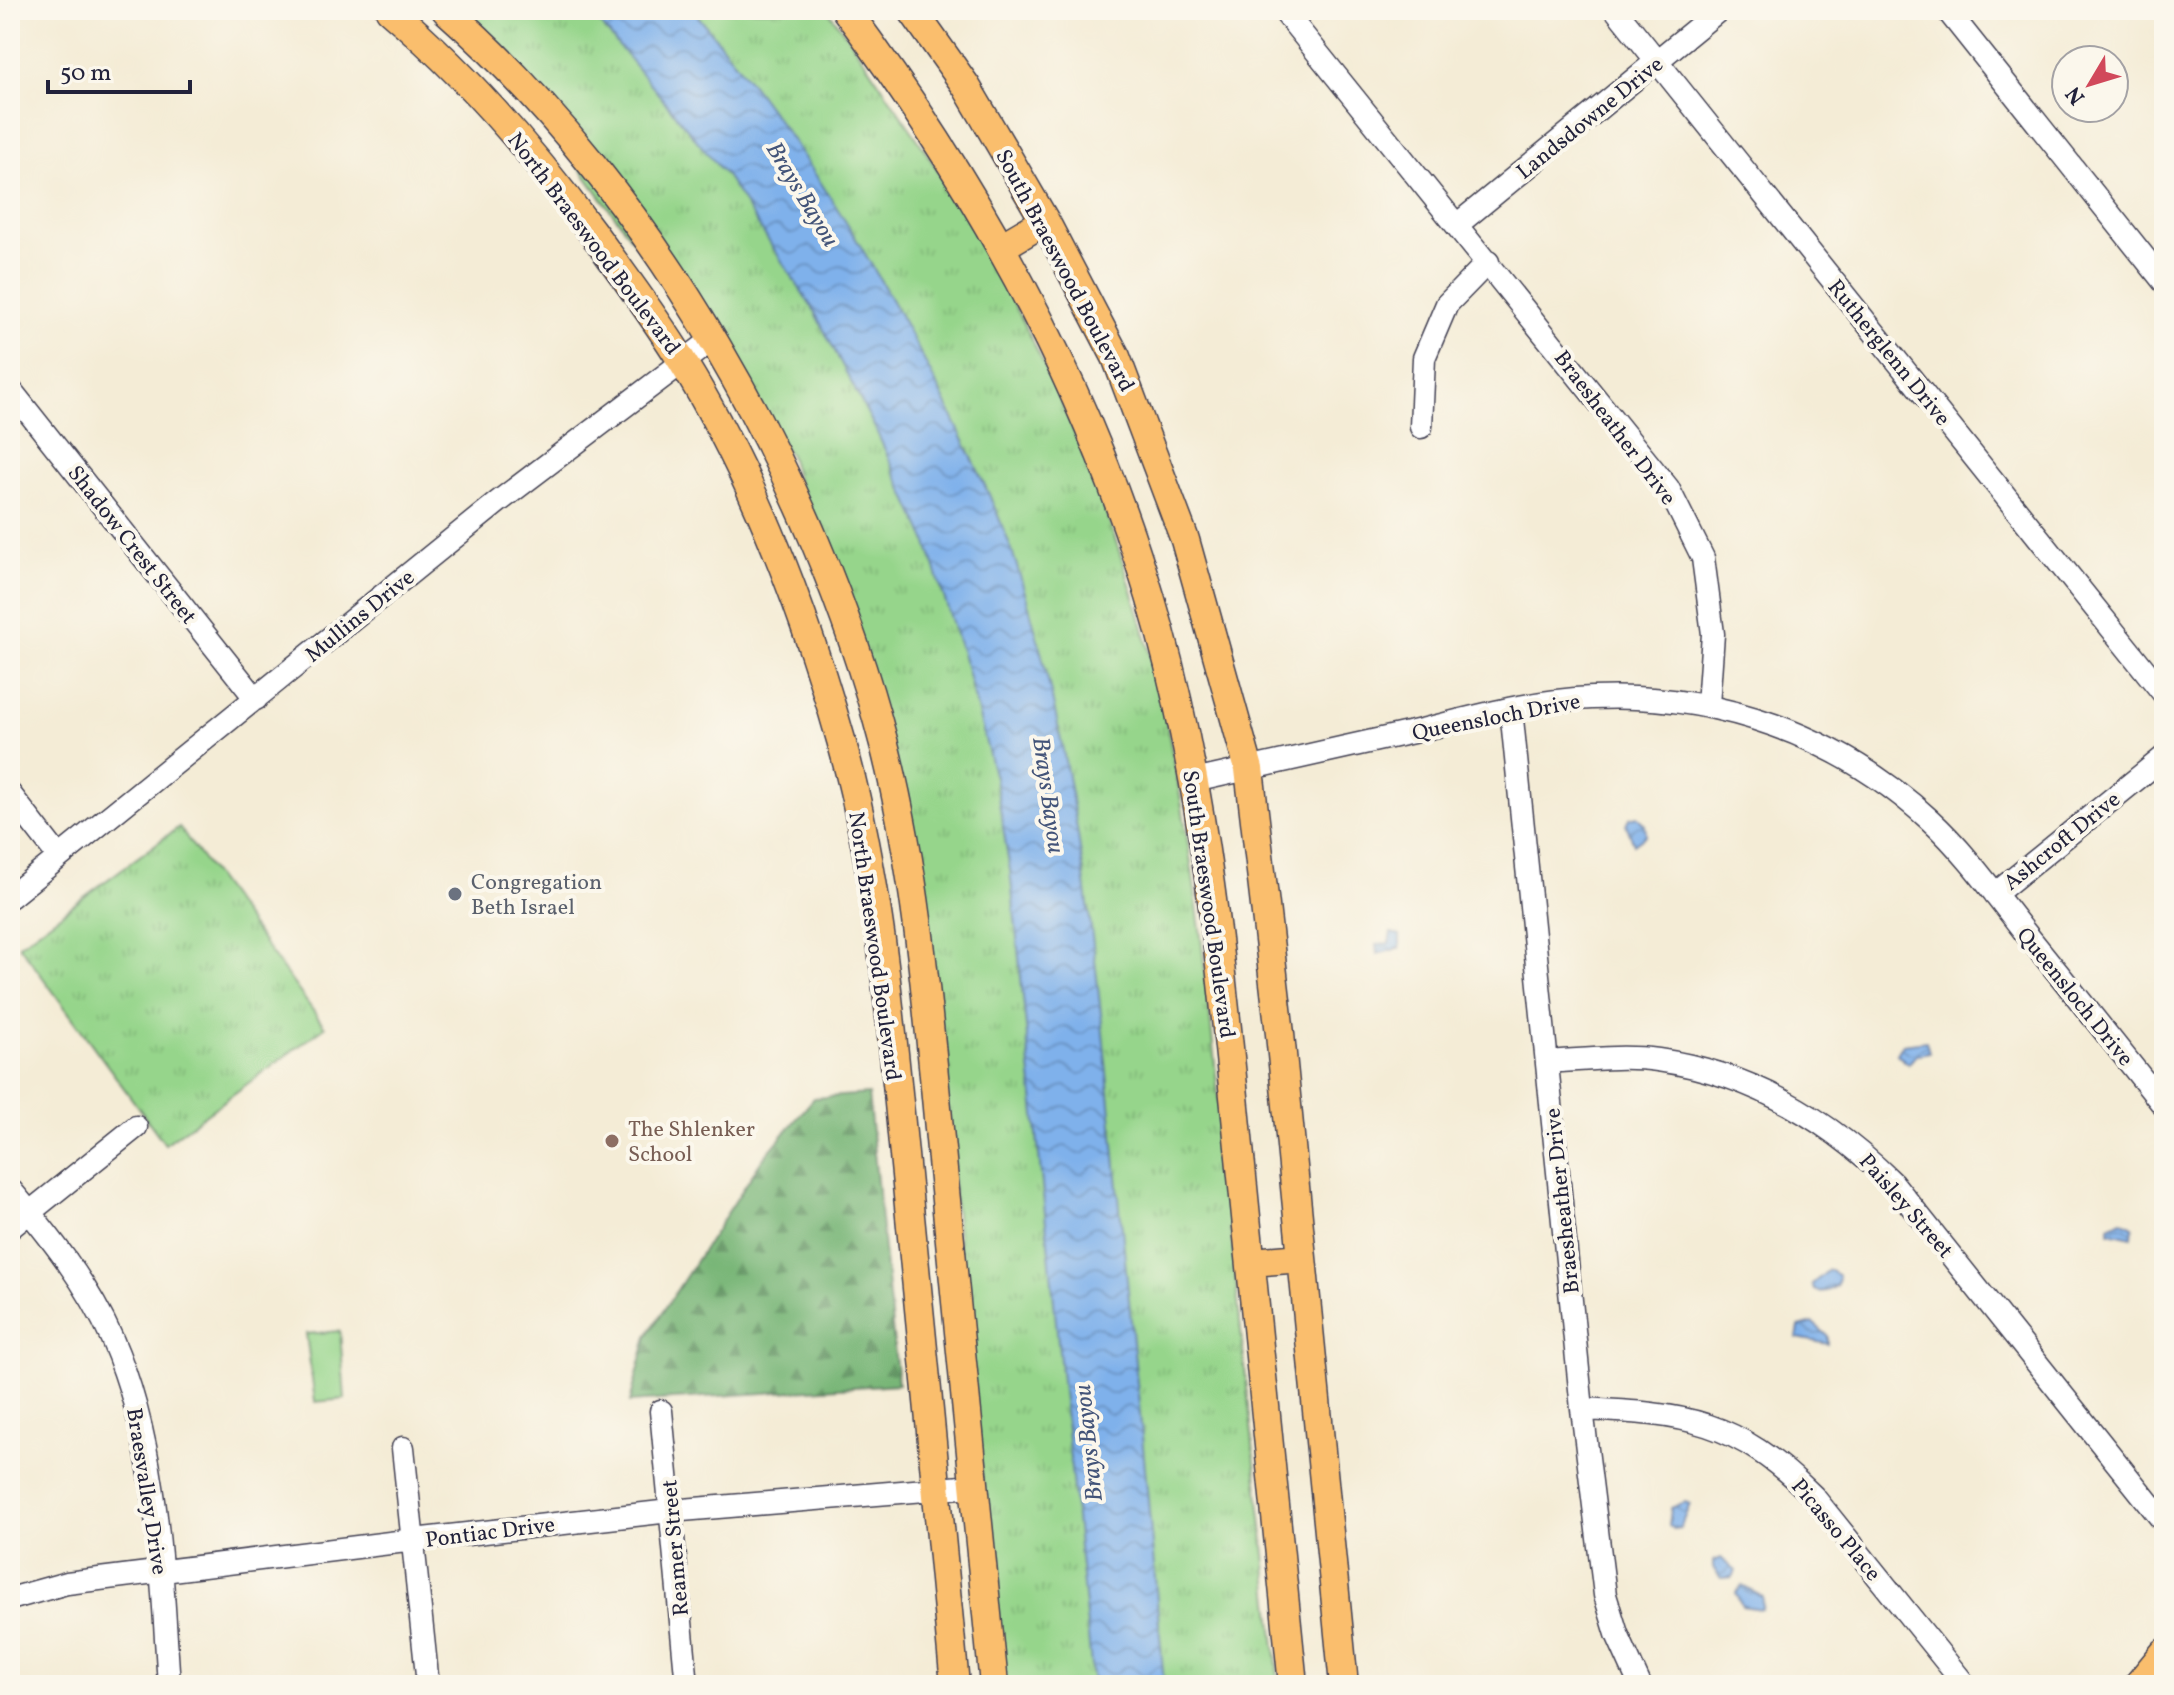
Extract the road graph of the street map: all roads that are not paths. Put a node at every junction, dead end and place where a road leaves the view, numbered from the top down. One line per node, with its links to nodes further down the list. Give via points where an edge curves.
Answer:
1 (446, 10): 10 (main road, North Braeswood Boulevard)
2 (846, 10): 14 (main road, South Braeswood Boulevard, via 903,85)
3 (912, 10): 12 (main road, South Braeswood Boulevard, via 966,86)
4 (1283, 10): 13 (street, Braesheather Drive)
5 (1616, 10): 9 (street, Rutherglenn Drive)
6 (1719, 10): 9 (street, Landsdowne Drive)
7 (1947, 10): 16 (street)
8 (404, 15): 11 (main road, North Braeswood Boulevard)
9 (1657, 61): 13 (street, Landsdowne Drive); 21 (street, Rutherglenn Drive)
10 (578, 150): 11 (main road); 17 (main road, North Braeswood Boulevard, via 643,232)
11 (549, 176): 18 (main road, North Braeswood Boulevard)
12 (1045, 221): 14 (main road); 26 (main road, South Braeswood Boulevard, via 1116,357 1153,448 1185,540)
13 (1458, 224): 15 (street, Braesheather Drive)
14 (1001, 247): 27 (main road, South Braeswood Boulevard, via 1117,498 1159,628)
15 (1488, 262): 20 (street, via 1447,304 1424,358); 23 (street, Braesheather Drive, via 1668,488 1703,558 1713,634)
16 (2164, 282)
17 (713, 339): 18 (street, Mullins Drive); 32 (main road, North Braeswood Boulevard, via 802,514 867,688 887,757 916,909)
18 (683, 362): 22 (street, Mullins Drive, via 498,502); 33 (main road, North Braeswood Boulevard, via 737,461 813,645 867,851)
19 (10, 389): 22 (street, Shadow Crest Street)
20 (1421, 427)
21 (2164, 694)
22 (256, 699): 29 (street, Mullins Drive)
23 (1708, 705): 24 (street, Queensloch Drive, via 1636,697); 30 (street, Queensloch Drive, via 1821,743 1879,777 1932,822)
24 (1511, 709): 26 (street, Queensloch Drive); 34 (street, Braesheather Drive)
25 (2164, 757): 30 (street, Ashcroft Drive)
26 (1249, 769): 27 (street, Queensloch Drive); 40 (main road, South Braeswood Boulevard)
27 (1194, 781): 41 (main road, South Braeswood Boulevard)
28 (10, 794): 29 (street)
29 (59, 857): 31 (street, Mullins Drive)
30 (1995, 894): 35 (street, Queensloch Drive)
31 (10, 897)
32 (931, 1047): 33 (main road); 45 (main road, North Braeswood Boulevard)
33 (893, 1050): 46 (main road, North Braeswood Boulevard)
34 (1547, 1062): 42 (street, Braesheather Drive); 48 (street, Paisley Street, via 1621,1058 1703,1069 1781,1098 1855,1145 1893,1183)
35 (2164, 1106)
36 (136, 1127): 38 (street)
37 (10, 1189): 38 (street, Braesvalley Drive)
38 (29, 1212): 39 (street); 50 (street, Braesvalley Drive, via 94,1304 128,1379 144,1436)
39 (10, 1228)
40 (1302, 1258): 41 (main road); 59 (main road, South Braeswood Boulevard)
41 (1251, 1262): 58 (main road, South Braeswood Boulevard)
42 (1582, 1409): 60 (street, Braesheather Drive, via 1605,1595); 61 (street, Picasso Place, via 1688,1418 1715,1426 1775,1461 1813,1496)
43 (661, 1411): 47 (street, Reamer Street)
44 (403, 1448): 49 (street)
45 (974, 1486): 46 (street, Pontiac Drive); 57 (main road, North Braeswood Boulevard)
46 (937, 1490): 47 (street, Pontiac Drive); 56 (main road, North Braeswood Boulevard)
47 (670, 1511): 49 (street, Pontiac Drive); 55 (street, Reamer Street)
48 (2164, 1522)
49 (414, 1540): 50 (street, Pontiac Drive); 54 (street)
50 (161, 1572): 51 (street, Pontiac Drive, via 67,1583); 53 (street, Braesvalley Drive)
51 (10, 1599)
52 (2164, 1653): 62 (main road)
53 (169, 1685)
54 (428, 1685)
55 (687, 1685)
56 (955, 1685)
57 (994, 1685)
58 (1293, 1685)
59 (1344, 1685)
60 (1640, 1685)
61 (1965, 1685)
62 (2138, 1685)

